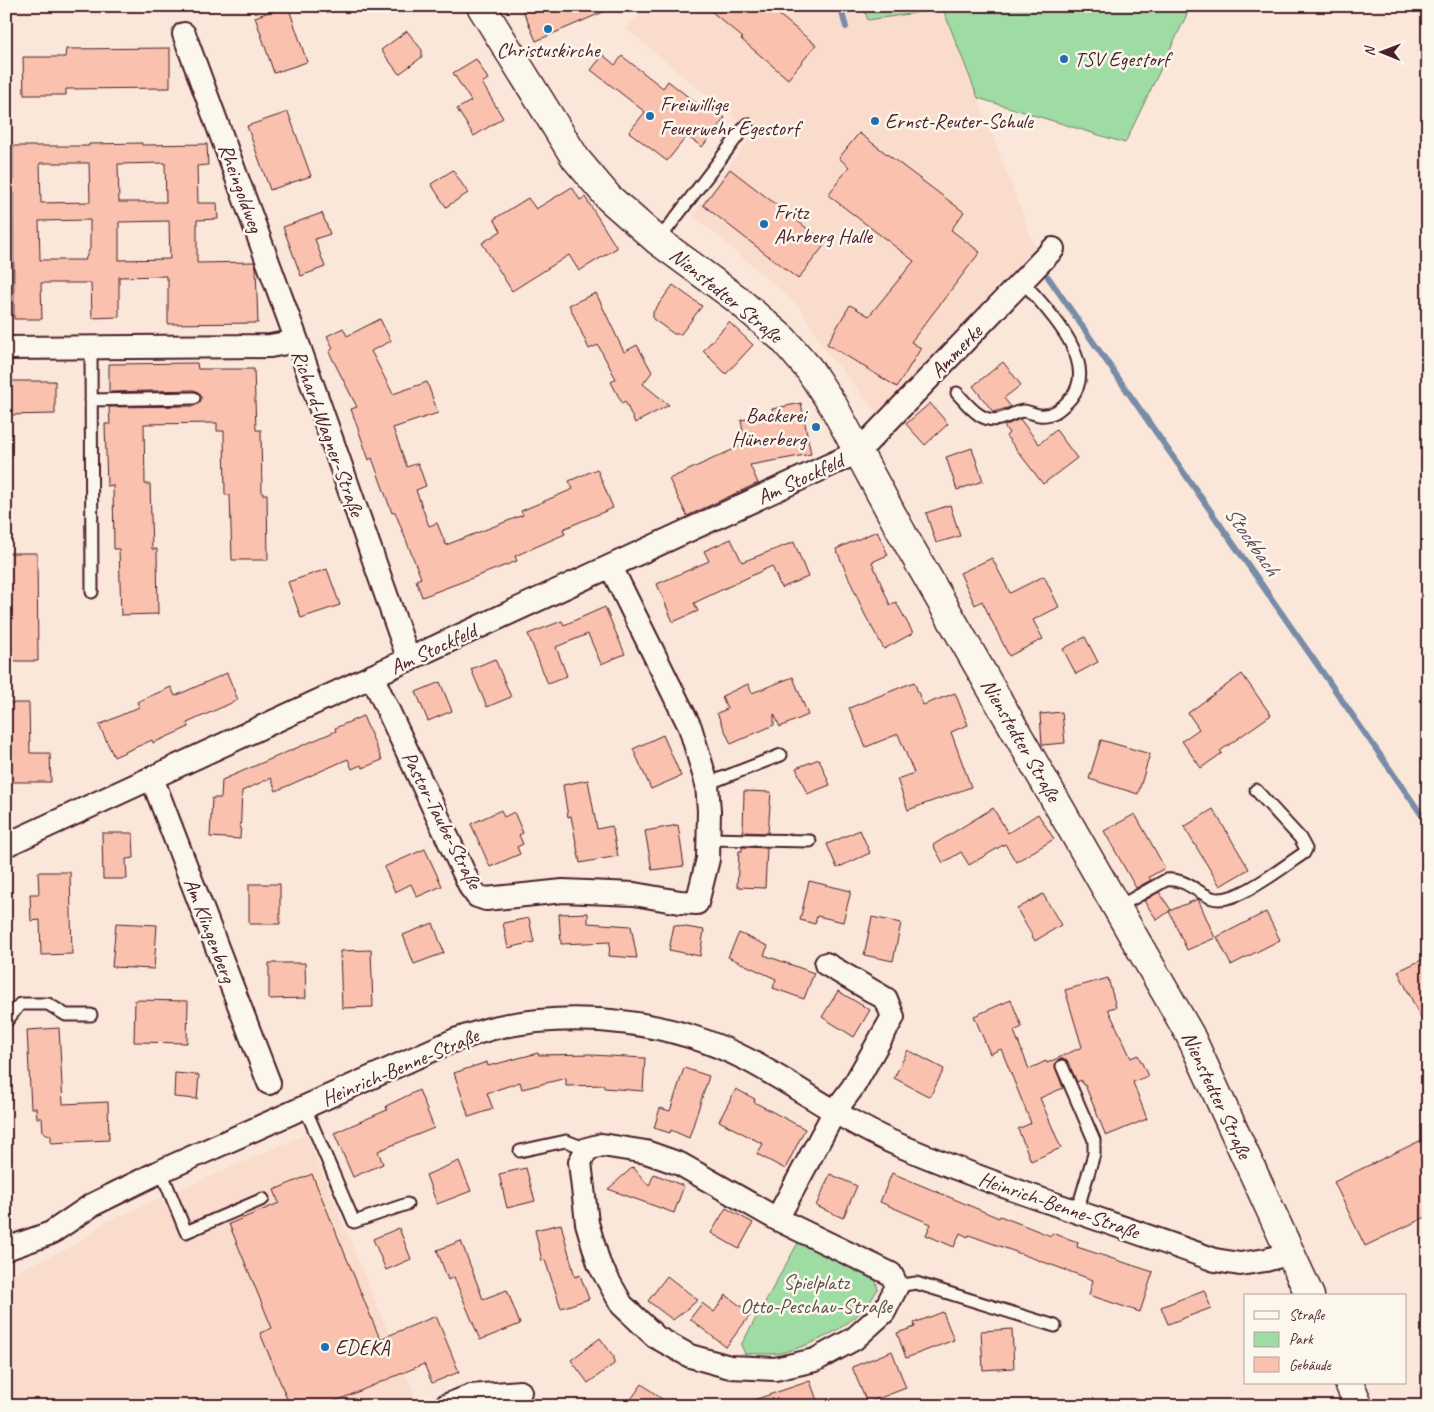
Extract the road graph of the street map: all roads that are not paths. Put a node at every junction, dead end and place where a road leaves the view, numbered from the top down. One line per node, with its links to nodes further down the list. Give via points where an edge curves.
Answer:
1 (481, 6): 4 (main road, Nienstedter Straße, via 576,159 609,198)
2 (184, 34): 7 (street, Rheingoldweg)
3 (747, 124): 4 (lane, Nienstedter Straße)
4 (658, 241): 13 (main road, Nienstedter Straße, via 737,298 783,339 810,369)
5 (1053, 249): 6 (street, Ammerke)
6 (1022, 281): 10 (lane, via 1073,346 1080,371 1075,393 1050,415 1025,411 1000,420 978,416); 13 (street, Ammerke)
7 (297, 341): 9 (street, Richard-Wagner-Straße, via 270,346); 16 (street, Richard-Wagner-Straße)
8 (6, 348): 9 (street, Richard-Wagner-Straße)
9 (91, 348): 12 (lane)
10 (956, 393)
11 (194, 398): 12 (lane)
12 (91, 400): 15 (lane)
13 (858, 452): 14 (street, Am Stockfeld); 25 (main road, Nienstedter Straße)
14 (611, 567): 16 (street, Am Stockfeld); 20 (street, Pastor-Taube-Straße, via 690,727)
15 (92, 592)
16 (409, 660): 17 (street, Am Stockfeld)
17 (372, 676): 19 (street, Am Stockfeld); 22 (street, Pastor-Taube-Straße, via 477,896 486,899 563,890 634,894 698,903 708,859)
18 (781, 755): 20 (lane)
19 (152, 778): 24 (street, Am Stockfeld); 30 (street, Am Klingenberg)
20 (707, 784): 22 (street, Pastor-Taube-Straße)
21 (1256, 790): 25 (lane, via 1305,844 1304,853 1229,898 1211,897 1175,879 1166,880)
22 (708, 838): 23 (lane)
23 (810, 841)
24 (6, 845)
25 (1118, 907): 41 (main road, Nienstedter Straße, via 1190,1035)
26 (826, 964): 32 (street, via 886,999 893,1017 853,1087)
27 (91, 1015): 28 (lane, via 66,1015 48,1004 20,1004)
28 (6, 1022)
29 (1062, 1066): 38 (lane, via 1094,1140 1094,1154)
30 (269, 1083)
31 (305, 1108): 32 (street, Heinrich-Benne-Straße, via 455,1040 497,1027 538,1021 595,1020 647,1026 696,1038 746,1059); 35 (street, Heinrich-Benne-Straße); 37 (lane, Heinrich-Benne-Straße, via 354,1222)
32 (835, 1111): 38 (street, Heinrich-Benne-Straße, via 898,1145); 39 (street)
33 (587, 1149): 34 (lane, via 566,1140); 39 (street, via 602,1145 646,1152 680,1164); 42 (street, via 580,1162 587,1223 599,1264 622,1305 656,1338 690,1356 730,1367 775,1369 815,1360 854,1339 884,1312)
34 (520, 1151)
35 (161, 1171): 36 (lane, via 186,1232); 40 (street, Heinrich-Benne-Straße, via 92,1205 51,1233)
36 (263, 1199)
37 (407, 1204)
38 (1077, 1211): 41 (street, Heinrich-Benne-Straße, via 1214,1260 1240,1264)
39 (777, 1219): 42 (street, via 891,1274)
40 (6, 1249)
41 (1291, 1253): 43 (main road, Nienstedter Straße)
42 (897, 1286): 44 (lane, via 916,1283)
43 (1309, 1294)
44 (1055, 1326)
45 (1349, 1384): 48 (main road)
46 (520, 1392): 47 (street, via 471,1396)
47 (445, 1406)
48 (1359, 1406)

